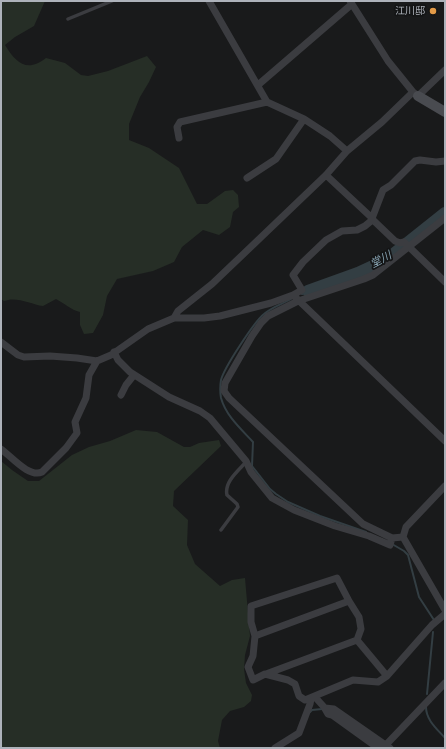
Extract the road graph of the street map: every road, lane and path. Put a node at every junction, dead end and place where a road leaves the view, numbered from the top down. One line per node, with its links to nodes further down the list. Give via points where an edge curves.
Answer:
1 (112, 1): 4 (lane)
2 (209, 1): 6 (street)
3 (351, 3): 6 (street); 7 (street, via 388,61)
4 (68, 20)
5 (445, 70): 7 (street)
6 (258, 85): 8 (street)
7 (416, 94): 9 (street); 12 (street)
8 (267, 102): 10 (street); 11 (street, via 180,122 177,127)
9 (445, 112)
10 (304, 120): 12 (street, via 330,136); 15 (street, via 276,159)
11 (179, 138)
12 (347, 151): 14 (street)
13 (445, 161): 16 (street, via 417,160 413,163 383,190)
14 (326, 175): 16 (street); 21 (street, via 212,284 178,311)
15 (247, 178)
16 (372, 218): 18 (street, via 396,240); 20 (street, via 357,230 336,233 308,257 293,275 302,290)
17 (445, 218): 18 (street)
18 (407, 245): 19 (street); 20 (street, via 386,265 364,279)
19 (445, 282)
20 (295, 298): 21 (street, via 220,316); 27 (street); 33 (street, via 261,323 228,375 224,391 363,524)
21 (174, 318): 23 (street, via 148,329)
22 (1, 342): 24 (street, via 18,355)
23 (114, 352): 24 (street); 25 (street, via 118,360)
24 (97, 361): 28 (street, via 89,375 86,398 76,422 77,433 42,472 29,472)
25 (134, 375): 26 (street); 29 (street, via 210,418)
26 (121, 395)
27 (445, 441)
28 (1, 449)
29 (246, 462): 31 (lane, via 227,486 227,495 238,507); 33 (street, via 272,498 335,526 390,545)
30 (445, 486): 32 (street, via 406,528)
31 (222, 530)
32 (402, 537): 33 (street); 35 (street)
33 (392, 538)
34 (349, 601): 37 (street); 37 (street, via 337,578 251,606 251,622); 38 (street, via 359,617 361,629)
35 (445, 610)
36 (445, 614): 40 (street)
37 (255, 636): 39 (street, via 253,656 248,667 254,680)
38 (357, 640): 39 (street); 40 (street)
39 (265, 674): 42 (street, via 292,682 299,696 305,700)
40 (387, 676): 42 (street, via 378,682 353,680)
41 (445, 683): 44 (street)
42 (313, 698): 43 (street); 45 (street, via 296,736)
43 (325, 708): 44 (street, via 334,709); 46 (street, via 328,714)
44 (387, 747)
45 (275, 748)
46 (378, 748)

